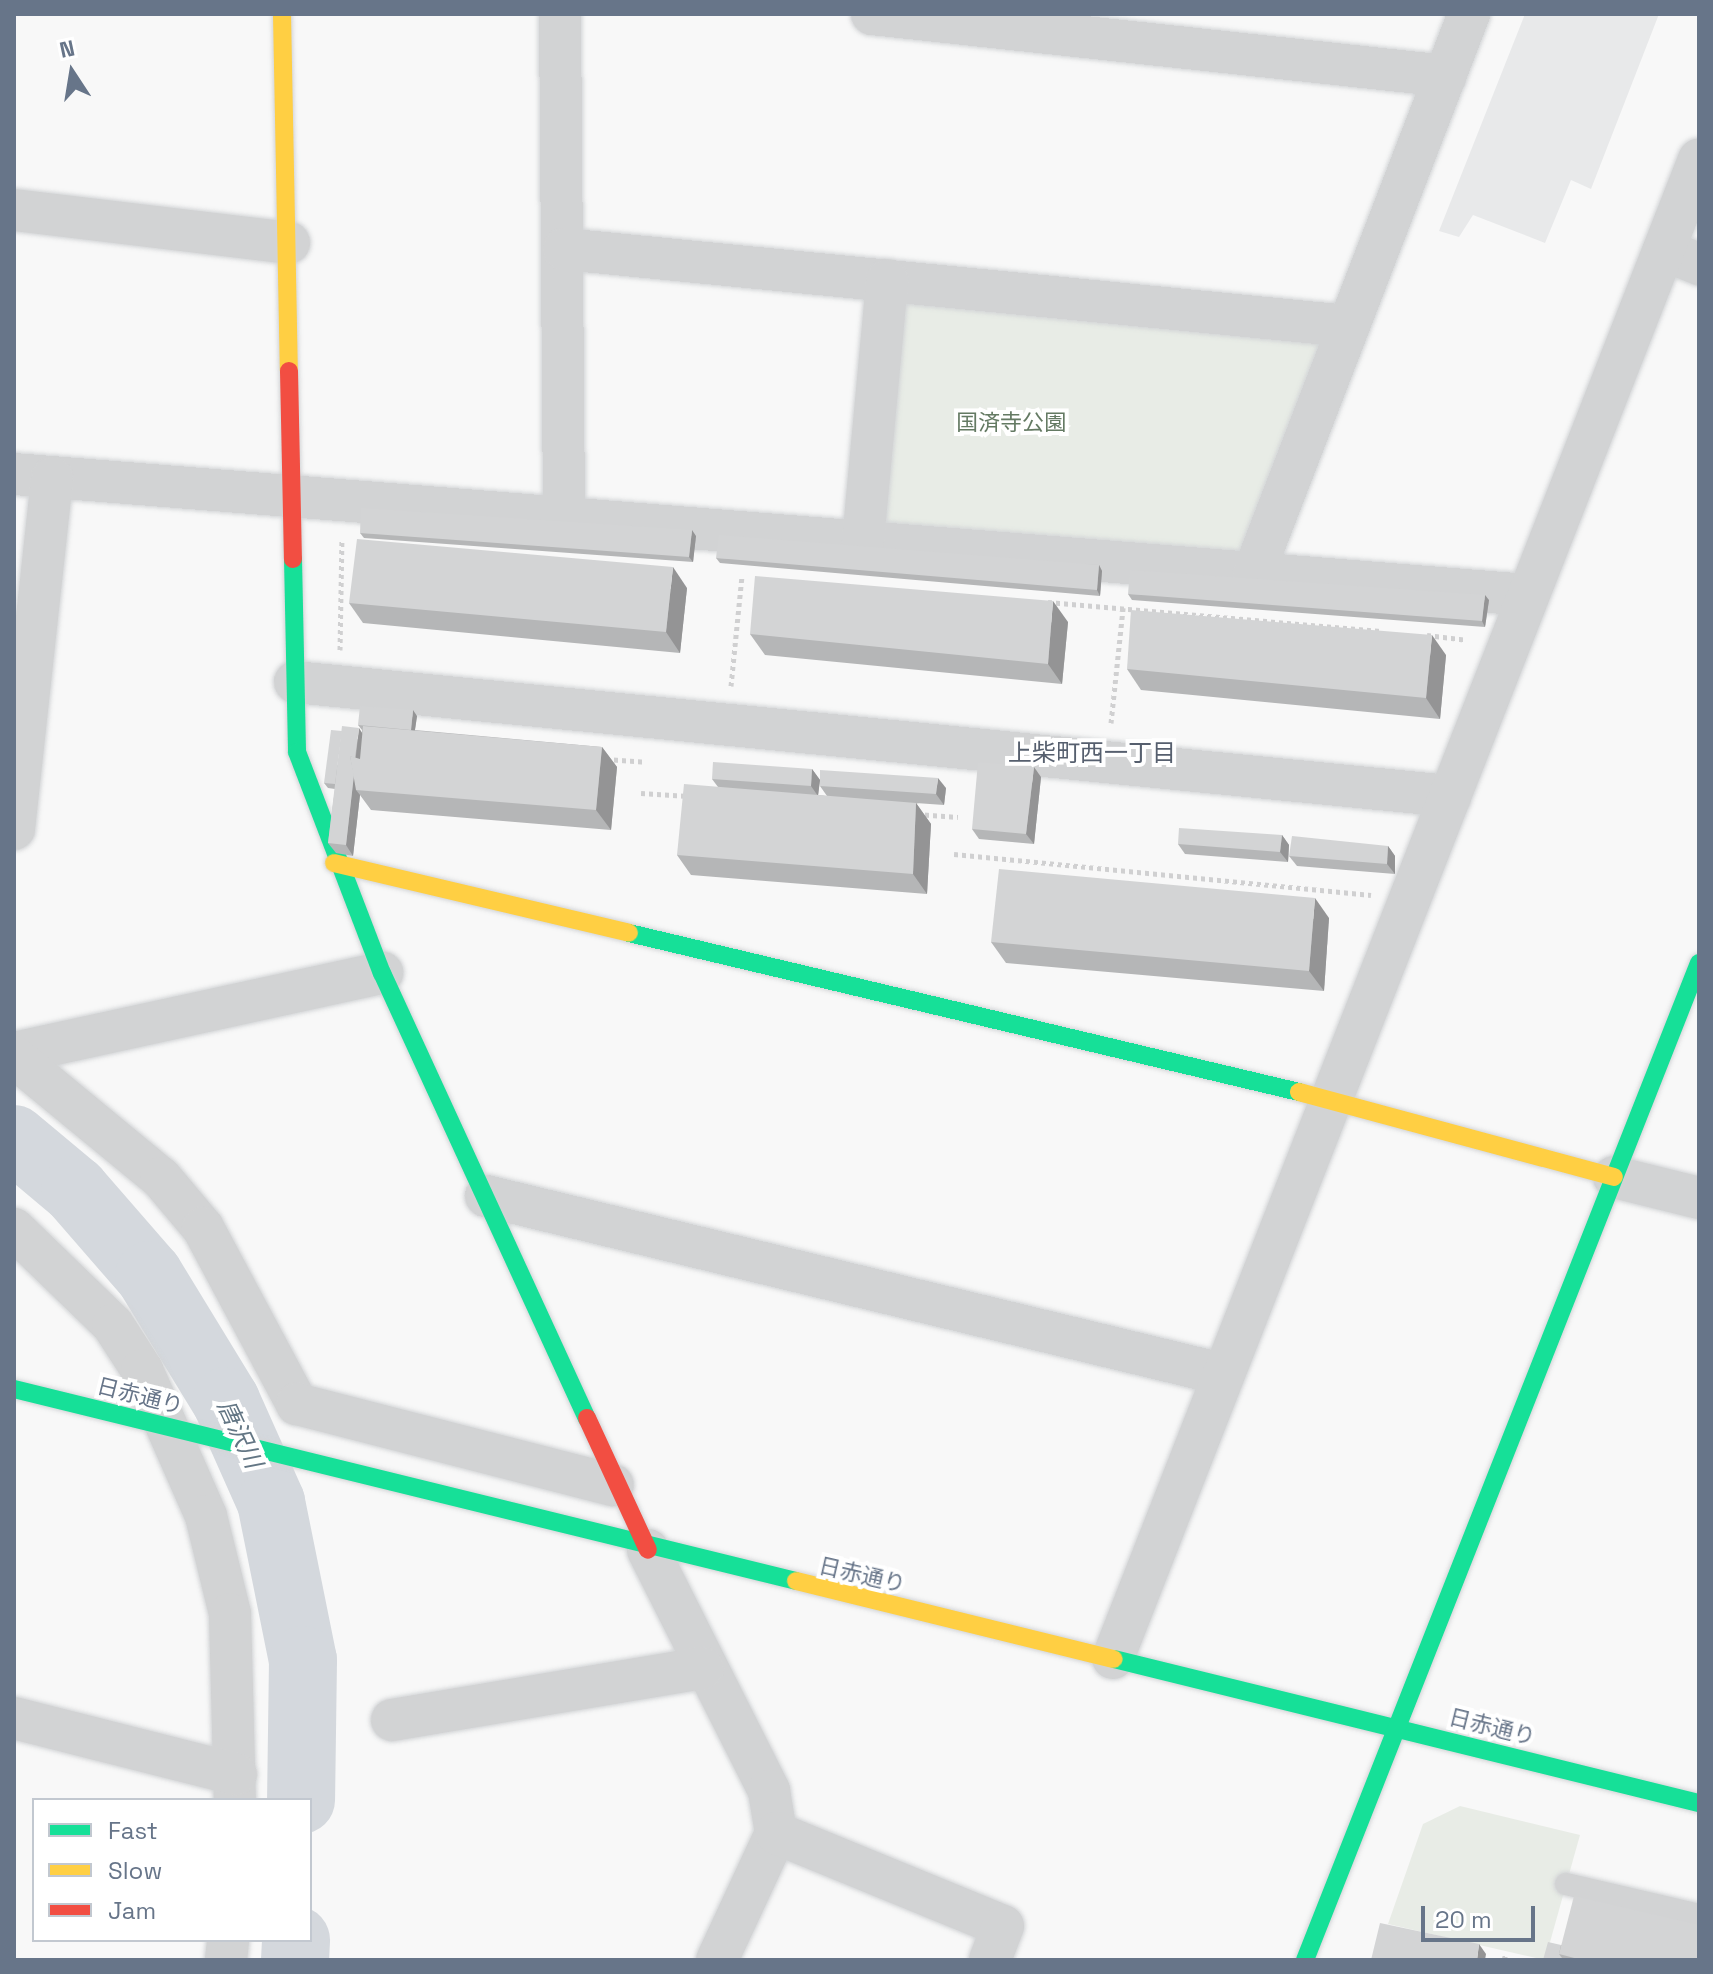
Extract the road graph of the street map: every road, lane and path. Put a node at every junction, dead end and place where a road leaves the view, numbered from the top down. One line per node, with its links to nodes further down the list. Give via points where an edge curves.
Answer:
1 (282, 14): 8 (street)
2 (560, 14): 9 (street)
3 (872, 14): 5 (street)
4 (1469, 14): 5 (street)
5 (1446, 76): 12 (street)
6 (1699, 160): 10 (street)
7 (14, 210): 8 (street)
8 (289, 243): 14 (street)
9 (564, 249): 11 (street); 15 (street)
10 (1682, 257): 22 (street)
11 (887, 280): 12 (street); 16 (street)
12 (1348, 326): 18 (street)
13 (33, 476): 14 (street); 28 (street)
14 (289, 494): 15 (street); 29 (street)
15 (564, 517): 16 (street)
16 (863, 541): 18 (street)
17 (358, 543): 30 (path, via 342,541)
18 (1254, 572): 22 (street)
19 (731, 575): 20 (path)
20 (742, 576): 21 (path); 31 (path)
21 (757, 577)
22 (1528, 595): 37 (street)
23 (1033, 601): 24 (path)
24 (1123, 608): 25 (path); 34 (path)
25 (1388, 631)
26 (1419, 634): 27 (path, via 1466,638)
27 (1465, 653)
28 (22, 681): 40 (street)
29 (295, 682): 30 (street); 42 (street, via 297,752)
30 (340, 687): 31 (street)
31 (726, 725): 34 (street)
32 (598, 758): 33 (path)
33 (645, 762)
34 (1108, 762): 37 (street)
35 (641, 793): 36 (path)
36 (696, 796)
37 (1450, 796): 43 (street)
38 (912, 813): 39 (path)
39 (958, 817)
40 (14, 829)
41 (954, 854): 43 (path)
42 (334, 863): 45 (street); 47 (street)
43 (1408, 899): 47 (street)
44 (1699, 963): 48 (street)
45 (382, 973): 46 (street); 49 (street)
46 (14, 1055): 55 (street, via 161,1178 203,1228 297,1404)
47 (1327, 1099): 48 (street); 52 (street)
48 (1614, 1177): 50 (street); 61 (street)
49 (486, 1196): 52 (street); 55 (street)
50 (1699, 1198)
51 (14, 1229): 54 (street, via 113,1325)
52 (1222, 1374): 57 (street)
53 (14, 1389): 54 (street, 日赤通り)
54 (181, 1431): 56 (street, 日赤通り); 62 (street, via 230,1614)
55 (613, 1485): 56 (street)
56 (648, 1550): 57 (street, 日赤通り); 58 (street)
57 (1113, 1658): 61 (street, 日赤通り)
58 (703, 1668): 60 (street); 64 (street, via 769,1791)
59 (14, 1718): 62 (street)
60 (392, 1720)
61 (1398, 1728): 63 (street, 日赤通り); 70 (street)
62 (236, 1787)
63 (1699, 1803)
64 (776, 1833): 68 (street); 69 (street, via 1003,1926)
65 (1566, 1884): 66 (lane)
66 (1699, 1915)
67 (1506, 1953): 71 (path)
68 (717, 1960)
69 (990, 1960)
70 (1305, 1960)
71 (1504, 1960)

